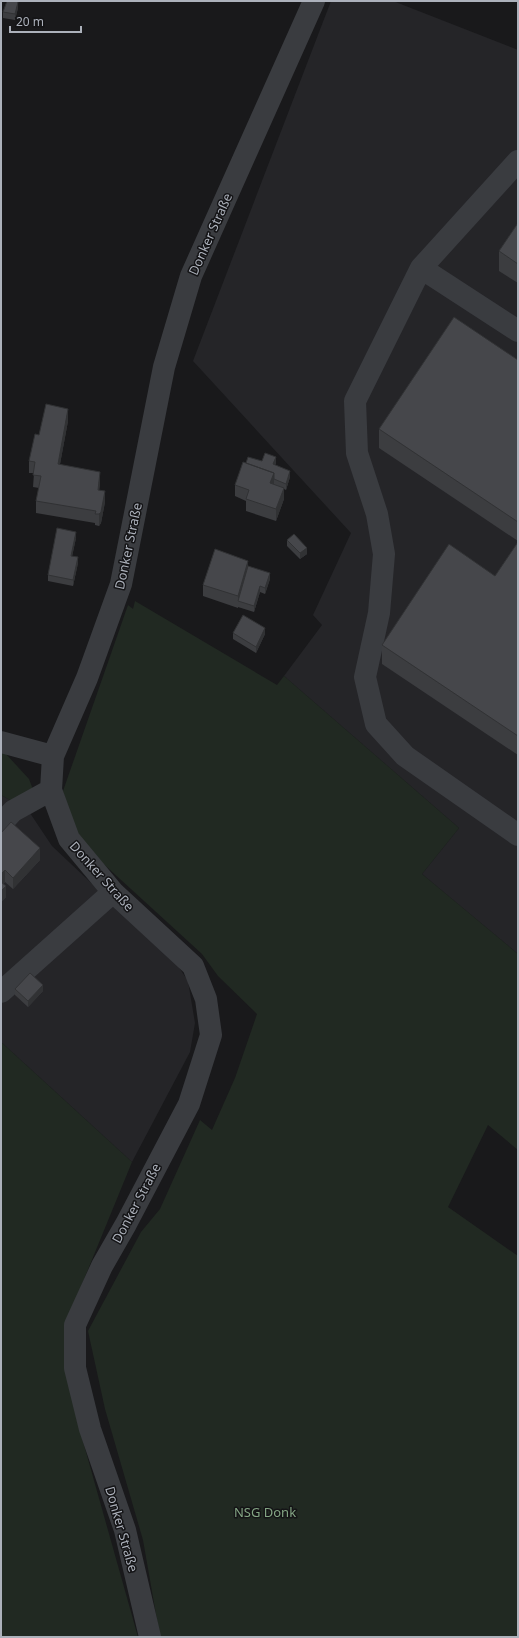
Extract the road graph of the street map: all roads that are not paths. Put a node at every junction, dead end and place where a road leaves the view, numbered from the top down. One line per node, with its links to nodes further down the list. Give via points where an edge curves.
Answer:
1 (314, 1): 6 (street, Donker Straße, via 191,276 164,367 122,584 87,678)
2 (518, 161): 3 (street)
3 (421, 268): 4 (street); 9 (street, via 355,401 357,453 377,514 384,554 379,612 365,677 376,724 404,756)
4 (518, 331)
5 (1, 742): 6 (street)
6 (53, 756): 7 (street, Donker Straße)
7 (51, 790): 8 (street, via 13,811); 10 (street, Donker Straße, via 69,840)
8 (1, 824)
9 (518, 835)
10 (113, 892): 11 (street); 12 (street, Donker Straße, via 193,966 206,999 211,1035 189,1104 102,1266 75,1325 75,1368 90,1429 125,1530)
11 (1, 992)
12 (150, 1637)

